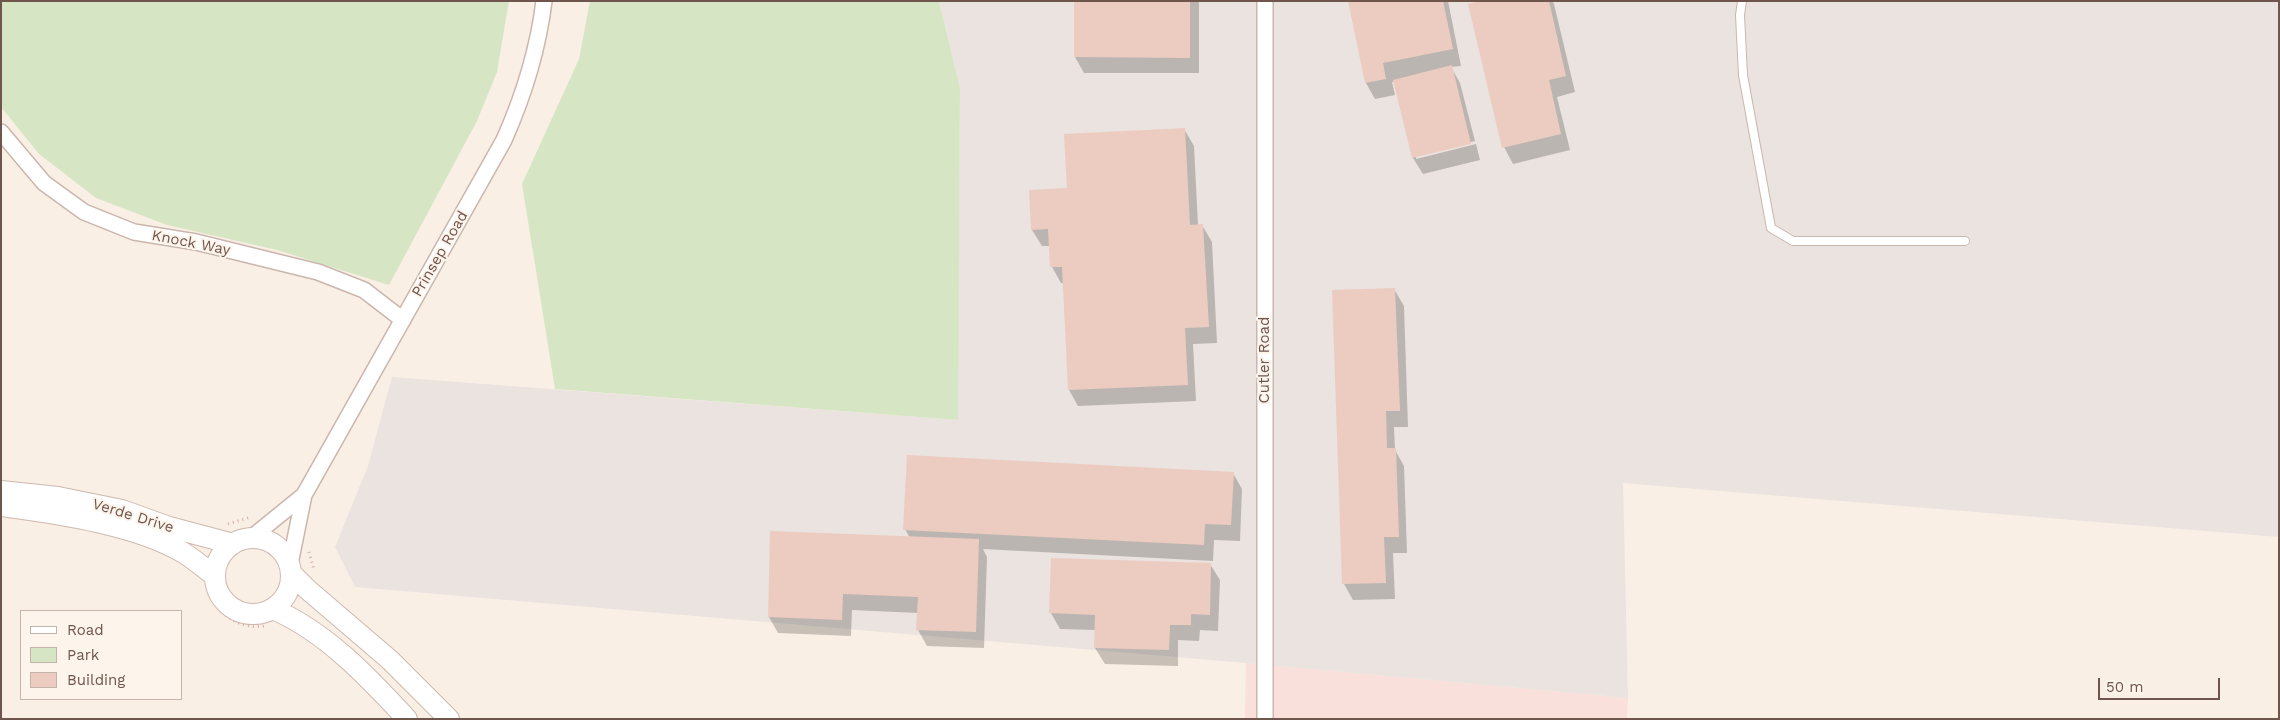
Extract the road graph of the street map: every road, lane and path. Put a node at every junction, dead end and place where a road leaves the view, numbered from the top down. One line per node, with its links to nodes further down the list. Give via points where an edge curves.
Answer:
1 (544, 1): 6 (street, Prinsep Road, via 528,80 504,140)
2 (1265, 1): 20 (street, Cutler Road)
3 (1742, 1): 5 (lane, via 1743,76 1771,228 1793,241)
4 (1, 132): 6 (street, Knock Way, via 44,183 84,212 134,232 196,242 318,272 364,290)
5 (1965, 241)
6 (403, 320): 8 (street, Prinsep Road)
7 (1, 491): 13 (main road, Verde Drive, via 58,497 122,510 169,528)
8 (304, 494): 10 (street, Prinsep Road); 12 (street, Prinsep Road)
9 (1, 506): 16 (main road, Verde Drive, via 62,515 120,529 184,553)
10 (274, 519): 11 (path, via 262,512); 13 (street, Prinsep Road)
11 (225, 525)
12 (296, 531): 14 (street, Prinsep Road); 15 (path, via 310,538 309,553)
13 (242, 541): 14 (main road, via 262,539 279,547); 16 (main road, via 220,558)
14 (290, 569): 17 (main road, via 287,594); 19 (main road, via 307,589 390,660)
15 (317, 576)
16 (211, 582): 17 (main road, via 234,608); 17 (path, via 213,602 232,621 253,628)
17 (272, 617): 18 (main road, via 304,626 336,650)
18 (407, 719)
19 (449, 719)
20 (1266, 719)

